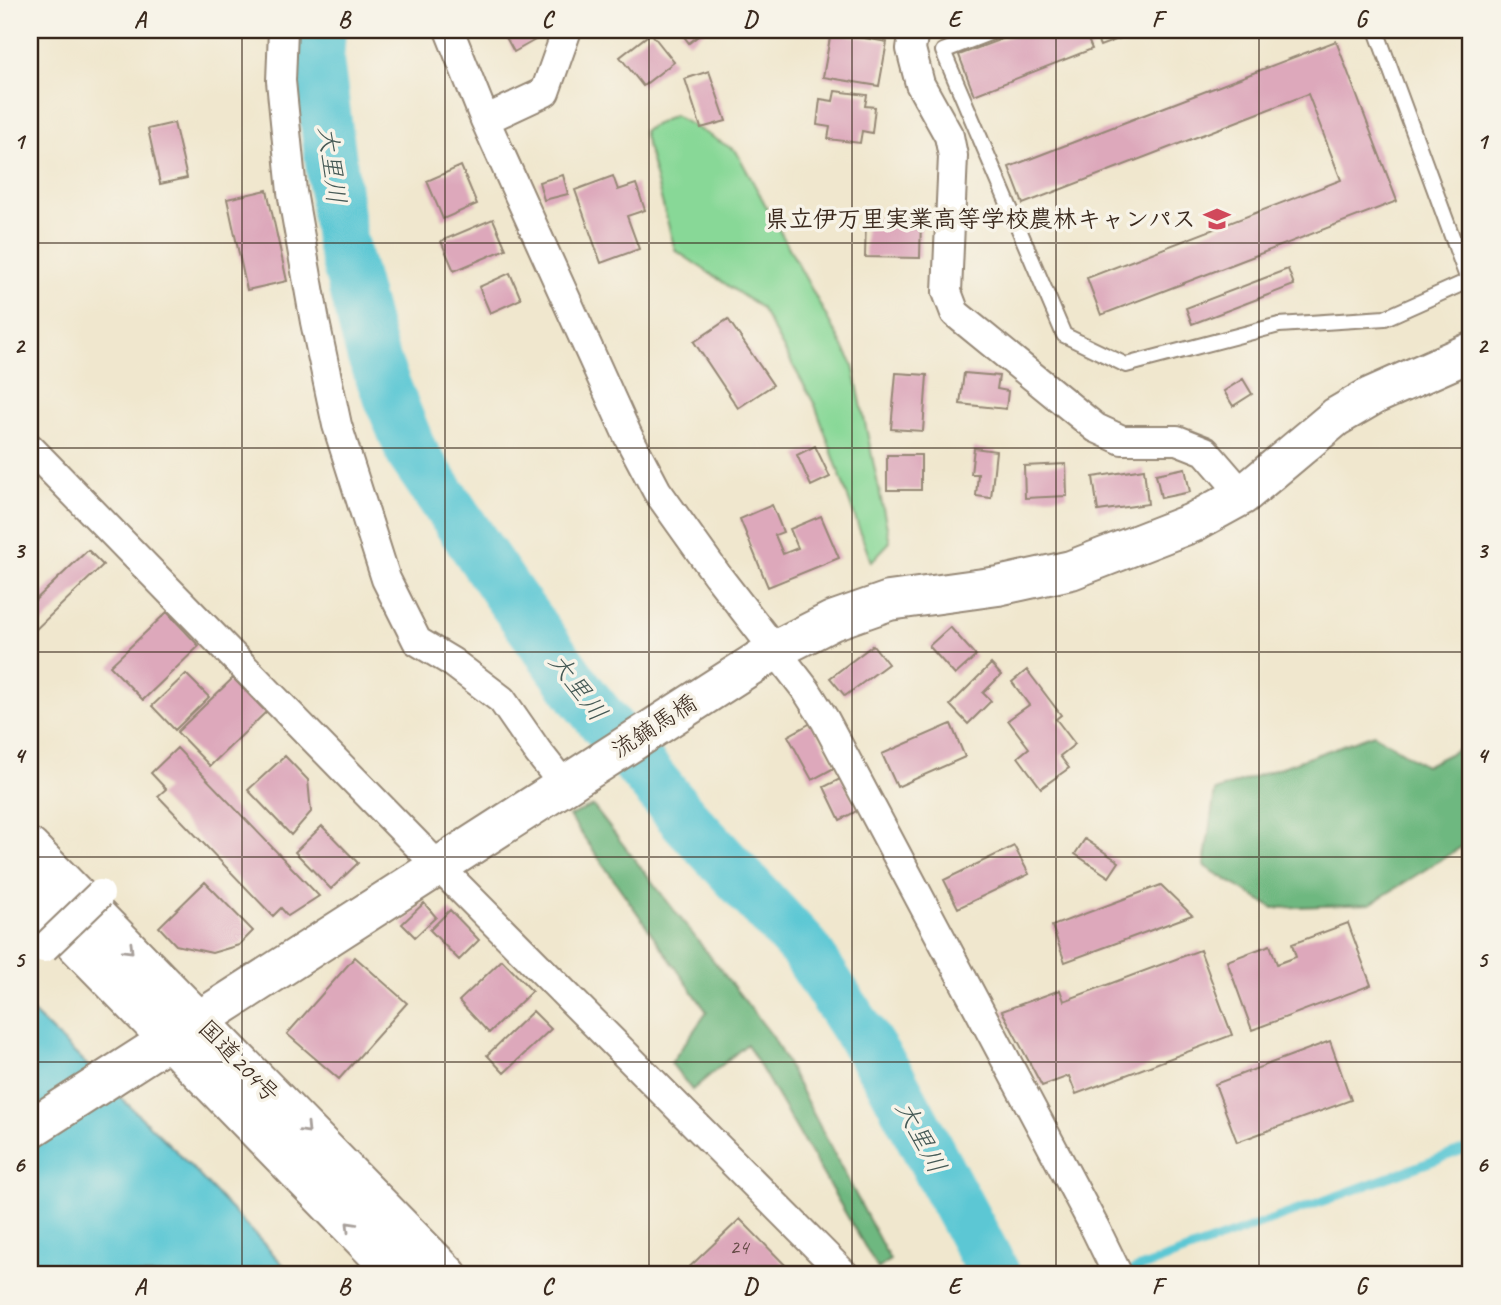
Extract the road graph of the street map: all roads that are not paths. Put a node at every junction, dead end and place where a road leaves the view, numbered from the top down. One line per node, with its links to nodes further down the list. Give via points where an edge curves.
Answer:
1 (283, 30): 13 (street, via 281,81 292,192 313,309 337,425 386,579 417,641 502,700 538,752)
2 (449, 30): 7 (street)
3 (567, 30): 7 (street, via 545,92)
4 (914, 30): 11 (street, via 911,49 920,84 948,136 953,156 947,292 955,313 1096,428 1122,440 1177,440 1205,451)
5 (997, 30): 8 (lane, via 943,51 1064,335 1126,365 1279,325 1385,318)
6 (1376, 30): 8 (lane)
7 (485, 120): 12 (street, via 657,491)
8 (1470, 285)
9 (1471, 352): 11 (main road, 流鏑馬橋, via 1372,396 1336,418)
10 (30, 448): 15 (street)
11 (1243, 495): 12 (main road, 流鏑馬橋, via 1192,523 1071,570 998,586 889,601 832,621)
12 (775, 650): 13 (main road, 流鏑馬橋); 24 (street, via 825,720)
13 (574, 778): 15 (main road, 流鏑馬橋)
14 (30, 848): 19 (main road, 国道204号, one-way to 19)
15 (438, 866): 19 (main road, 流鏑馬橋); 23 (street)
16 (100, 894): 18 (street, bridge)
17 (30, 897): 19 (main road, 国道204号)
18 (44, 948)
19 (184, 1030): 20 (main road, 流鏑馬橋); 21 (main road, 国道204号, one-way to 19); 22 (main road, 国道204号, one-way to 22)
20 (30, 1129)
21 (398, 1275)
22 (448, 1275)
23 (845, 1275)
24 (1118, 1275)

